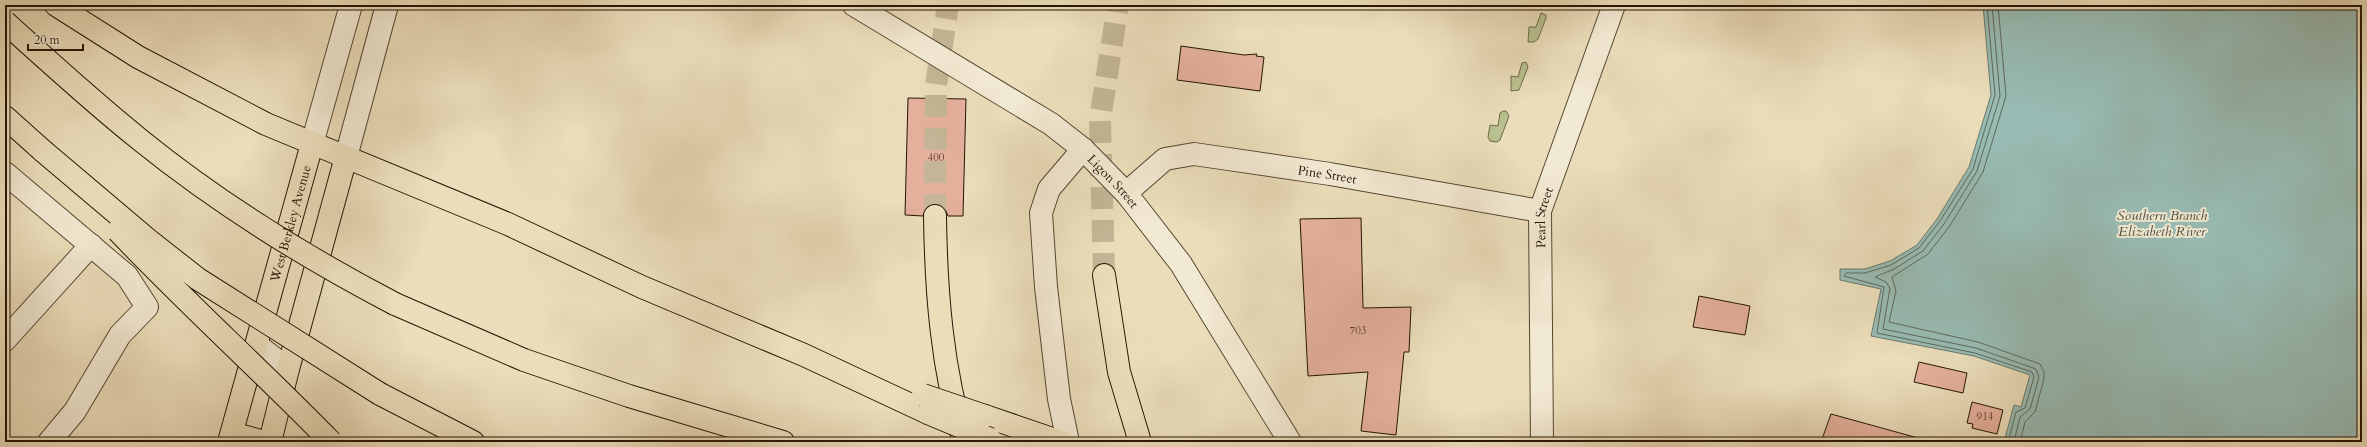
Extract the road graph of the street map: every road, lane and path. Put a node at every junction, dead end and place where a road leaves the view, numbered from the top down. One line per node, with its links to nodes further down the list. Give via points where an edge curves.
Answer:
1 (56, 5): 8 (main road, via 98,33 218,101)
2 (351, 5): 8 (street, West Berkley Avenue)
3 (387, 5): 11 (street)
4 (854, 5): 9 (street, Ligon Street, via 1051,124)
5 (1614, 5): 14 (street, Pearl Street)
6 (5, 22): 30 (main road, bridge, via 75,86 197,183 279,238 396,304 524,360 636,398)
7 (5, 117): 10 (main road)
8 (312, 144): 11 (main road); 19 (main road, West Berkley Avenue)
9 (1083, 149): 13 (street, Ligon Street); 24 (street, via 1049,189 1041,213 1046,287 1059,399)
10 (43, 151): 28 (main road, bridge, via 156,271); 29 (main road, bridge, via 198,279 380,394)
11 (346, 157): 20 (main road); 21 (main road, via 508,224 642,287)
12 (5, 173): 16 (street)
13 (1126, 193): 14 (street, Pine Street, via 1166,159 1194,154 1330,174); 33 (street, Ligon Street, via 1180,264)
14 (1540, 211): 34 (street, Pearl Street)
15 (934, 216): 31 (main road, via 938,309 952,393)
16 (91, 245): 18 (street); 25 (street, via 127,276 147,306 120,335 75,410)
17 (1104, 275): 32 (main road, via 1119,372)
18 (5, 340)
19 (257, 345): 20 (street); 22 (main road, West Berkley Avenue)
20 (288, 369): 27 (main road)
21 (925, 404): 23 (main road, bridge); 24 (main road, bridge, via 985,416)
22 (230, 438): 26 (main road)
23 (994, 440)
24 (1059, 440)
25 (49, 442)
26 (264, 442)
27 (270, 442)
28 (331, 442)
29 (473, 442)
30 (783, 442)
31 (964, 442)
32 (1140, 442)
33 (1290, 442)
34 (1542, 442)

